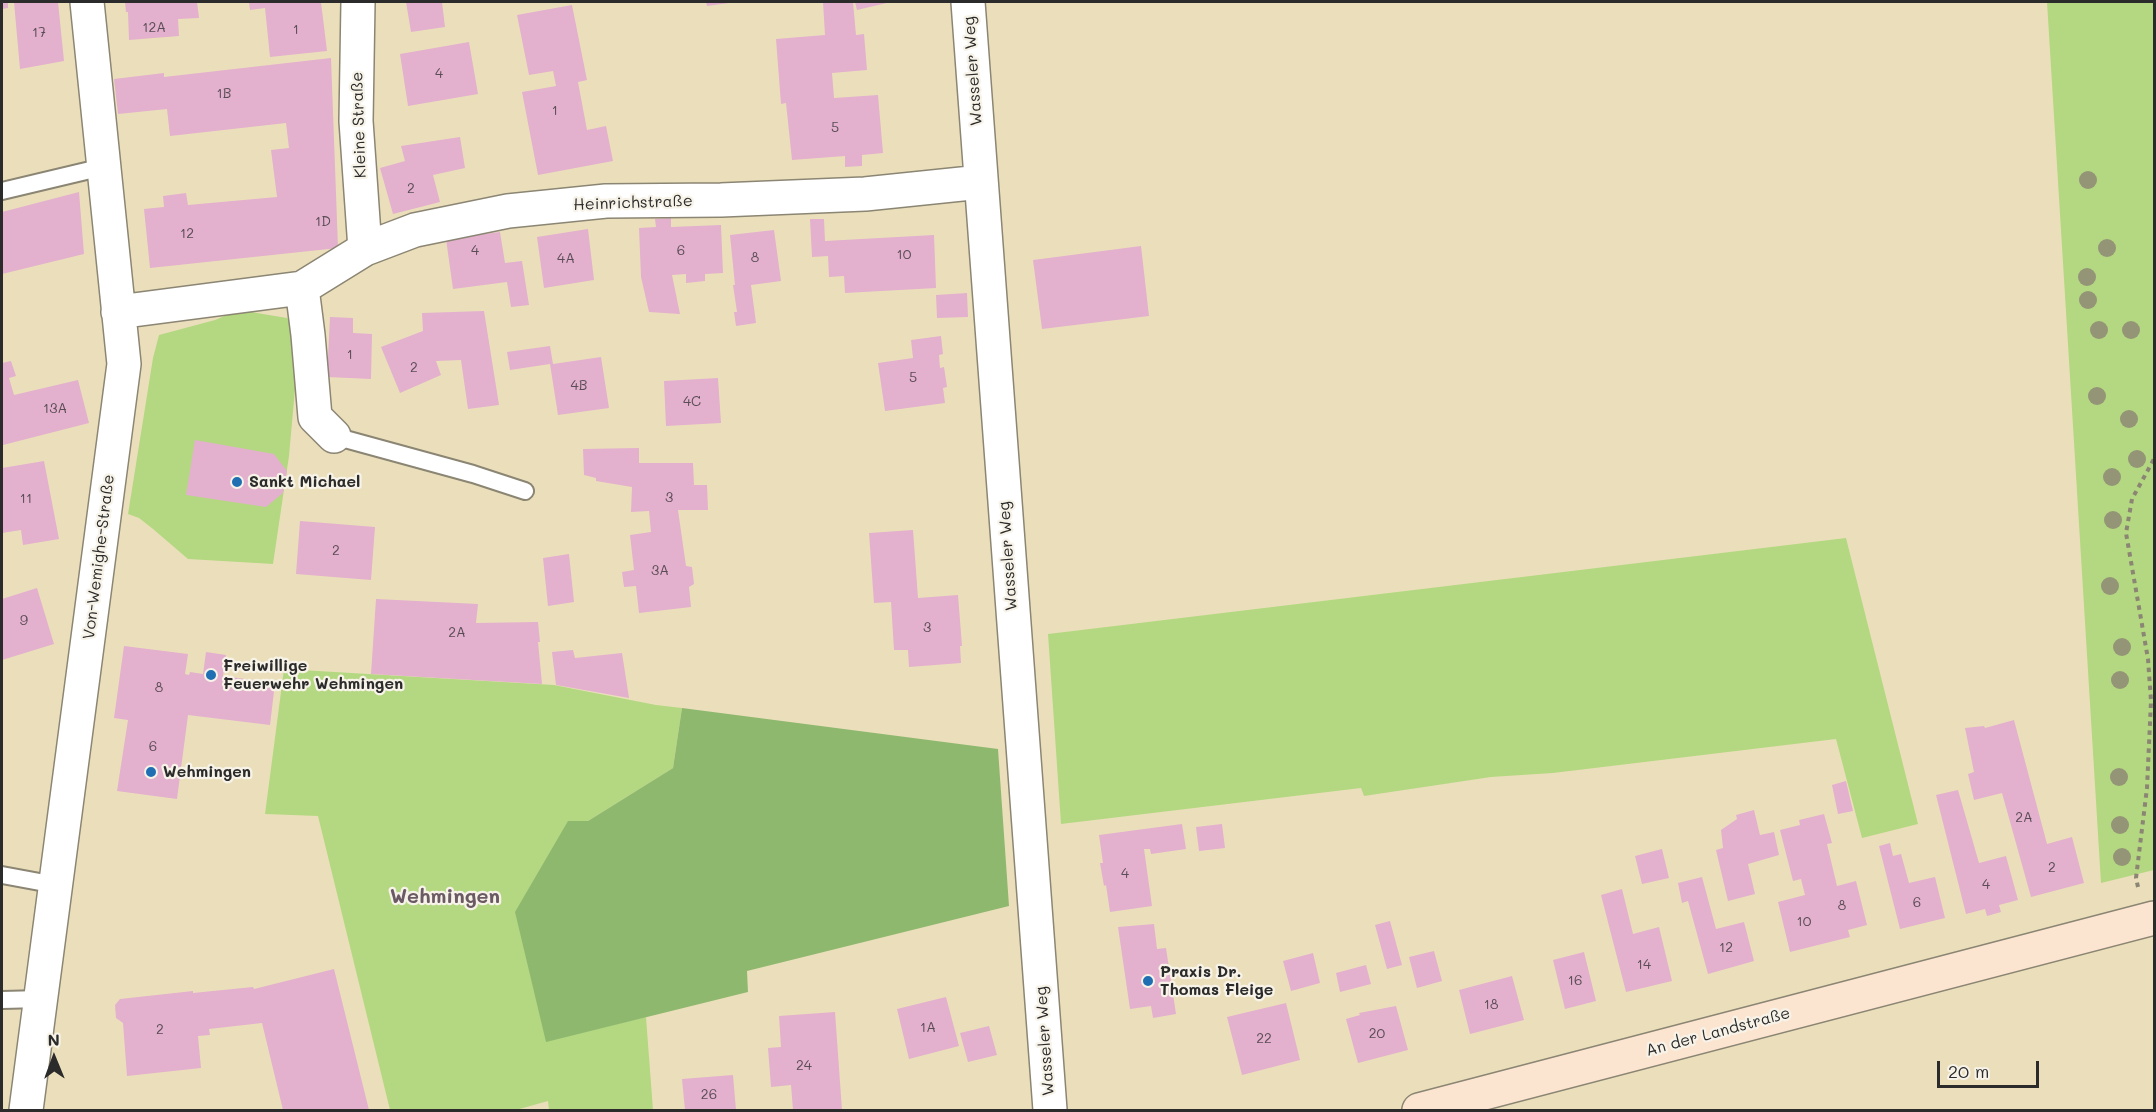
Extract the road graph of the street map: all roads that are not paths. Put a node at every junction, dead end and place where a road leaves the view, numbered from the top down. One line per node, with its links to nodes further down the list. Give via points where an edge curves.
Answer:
1 (87, 2): 4 (street, Von-Wemighe-Straße)
2 (358, 2): 7 (street, Kleine Straße, via 357,122)
3 (968, 2): 5 (street, Wasseler Weg)
4 (103, 167): 6 (lane); 9 (street, Von-Wemighe-Straße)
5 (981, 182): 7 (street, Heinrichstraße, via 865,194 606,201 519,210 415,230); 18 (street, Wasseler Weg)
6 (2, 191)
7 (365, 249): 8 (street, Heinrichstraße)
8 (302, 288): 9 (street); 10 (street, via 315,417)
9 (118, 312): 13 (street, Von-Wemighe-Straße, via 124,364)
10 (334, 436): 11 (lane)
11 (525, 491)
12 (2, 875): 13 (lane)
13 (56, 885): 15 (street, Von-Wemighe-Straße)
14 (2150, 919): 19 (main road, An der Landstraße)
15 (41, 999): 16 (lane); 17 (street, Von-Wemighe-Straße)
16 (2, 1000)
17 (26, 1110)
18 (1050, 1110)
19 (1419, 1110)

